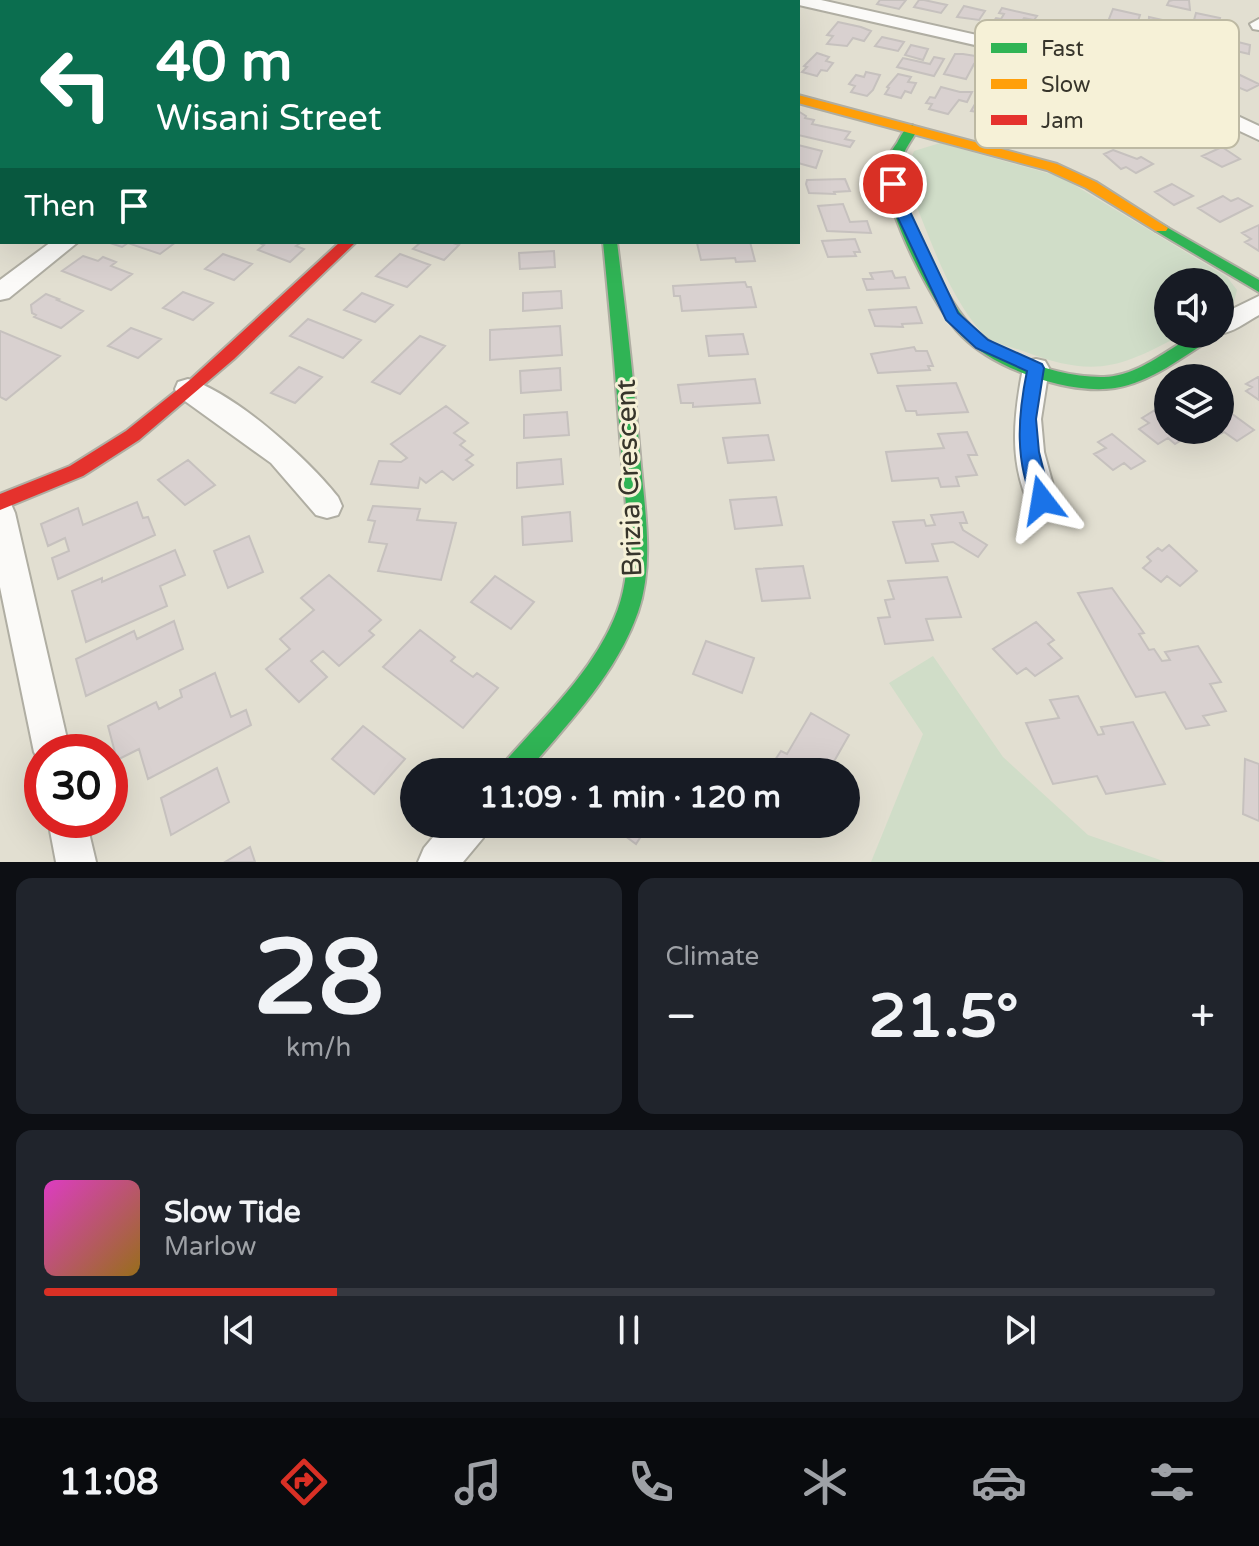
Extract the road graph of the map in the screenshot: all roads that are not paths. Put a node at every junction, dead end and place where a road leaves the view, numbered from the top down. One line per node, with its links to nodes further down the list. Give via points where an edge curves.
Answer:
1 (800, 0): 2 (street)
2 (975, 39)
3 (800, 100): 5 (street)
4 (1239, 124): 6 (street)
5 (912, 129): 7 (street); 17 (street, via 897,156 893,184 952,316 982,344)
6 (1259, 134)
7 (975, 146)
8 (984, 148): 12 (street, via 1072,175)
9 (63, 244): 13 (street)
10 (347, 244): 18 (street)
11 (610, 244): 24 (street, Brizia Crescent, via 627,386 637,557 633,588 610,644)
12 (1259, 287)
13 (0, 292)
14 (1259, 304): 15 (street)
15 (1234, 318)
16 (1182, 348): 17 (street, via 1123,382 1092,382)
17 (1036, 368): 19 (street, via 1027,419)
18 (188, 389): 20 (street, via 97,460); 21 (street, via 293,463)
19 (1042, 500)
20 (0, 502)
21 (327, 506)
22 (0, 513): 23 (street)
23 (48, 734)
24 (522, 758)
25 (71, 838): 27 (street)
26 (458, 838): 28 (street)
27 (76, 862)
28 (438, 862)

